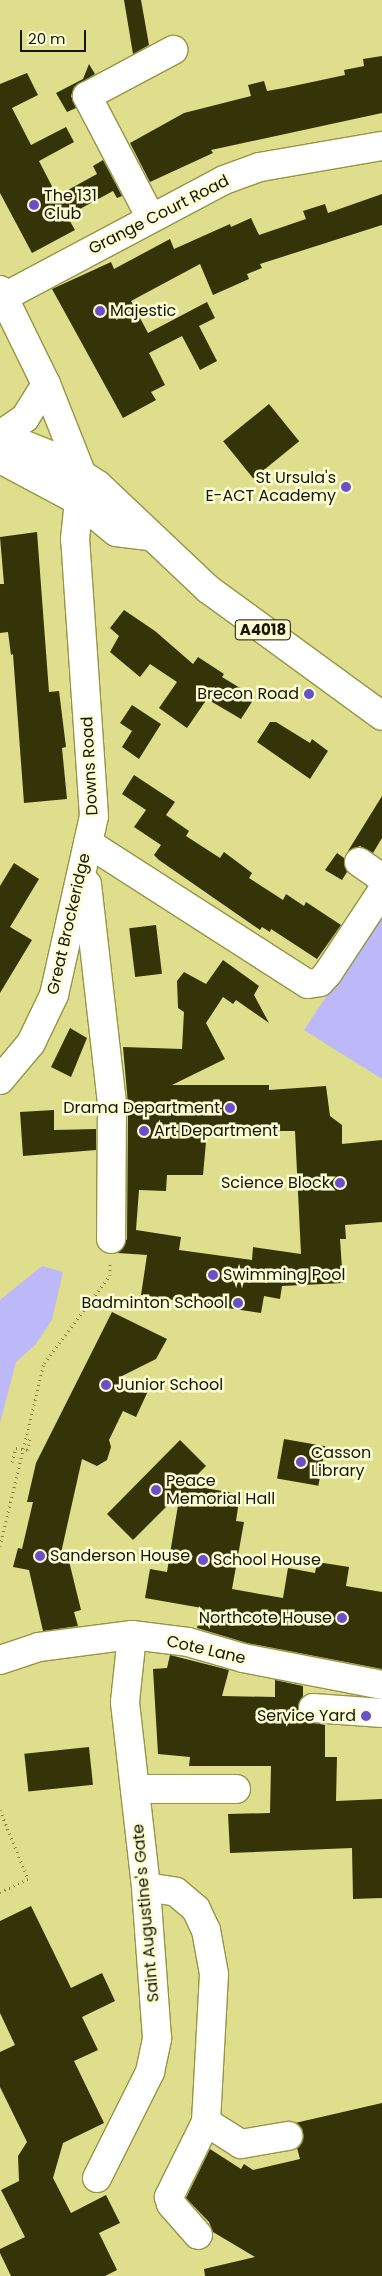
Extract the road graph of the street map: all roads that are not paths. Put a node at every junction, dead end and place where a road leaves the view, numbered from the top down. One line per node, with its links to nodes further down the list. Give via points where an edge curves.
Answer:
1 (173, 50): 3 (street, via 87,96)
2 (382, 146): 3 (street, Grange Court Road, via 260,167 224,180)
3 (151, 218): 4 (street, Grange Court Road)
4 (2, 293): 5 (street)
5 (46, 384): 6 (street, via 25,418); 9 (street)
6 (0, 435)
7 (0, 442): 9 (street, A4018, via 15,441 36,449)
8 (0, 459): 9 (street, A4018)
9 (80, 487): 10 (street, A4018, via 98,485 208,588); 11 (street, Downs Road, via 75,539 94,816)
10 (382, 716)
11 (86, 854): 14 (street, via 308,984 320,982); 15 (street, Great Brockeridge, via 54,995 31,1043); 16 (street, via 112,1104)
12 (359, 862): 13 (street)
13 (382, 878)
14 (382, 891)
15 (0, 1080)
16 (111, 1239)
17 (132, 1635): 18 (street, Cote Lane, via 39,1646); 19 (street, Cote Lane, via 188,1642 242,1658); 22 (street, Saint Augustine's Gate, via 125,1702)
18 (0, 1660)
19 (382, 1685)
20 (313, 1708): 21 (street)
21 (382, 1713)
22 (135, 1789): 23 (street); 24 (street, Saint Augustine's Gate)
23 (236, 1789)
24 (146, 1887): 25 (street, via 176,1892 196,1909 206,1930 214,1974); 27 (street, Saint Augustine's Gate, via 157,2038 150,2072)
25 (206, 2122): 26 (street, via 242,2144); 28 (street, via 169,2197 171,2204)
26 (288, 2136)
27 (97, 2178)
28 (198, 2235)

